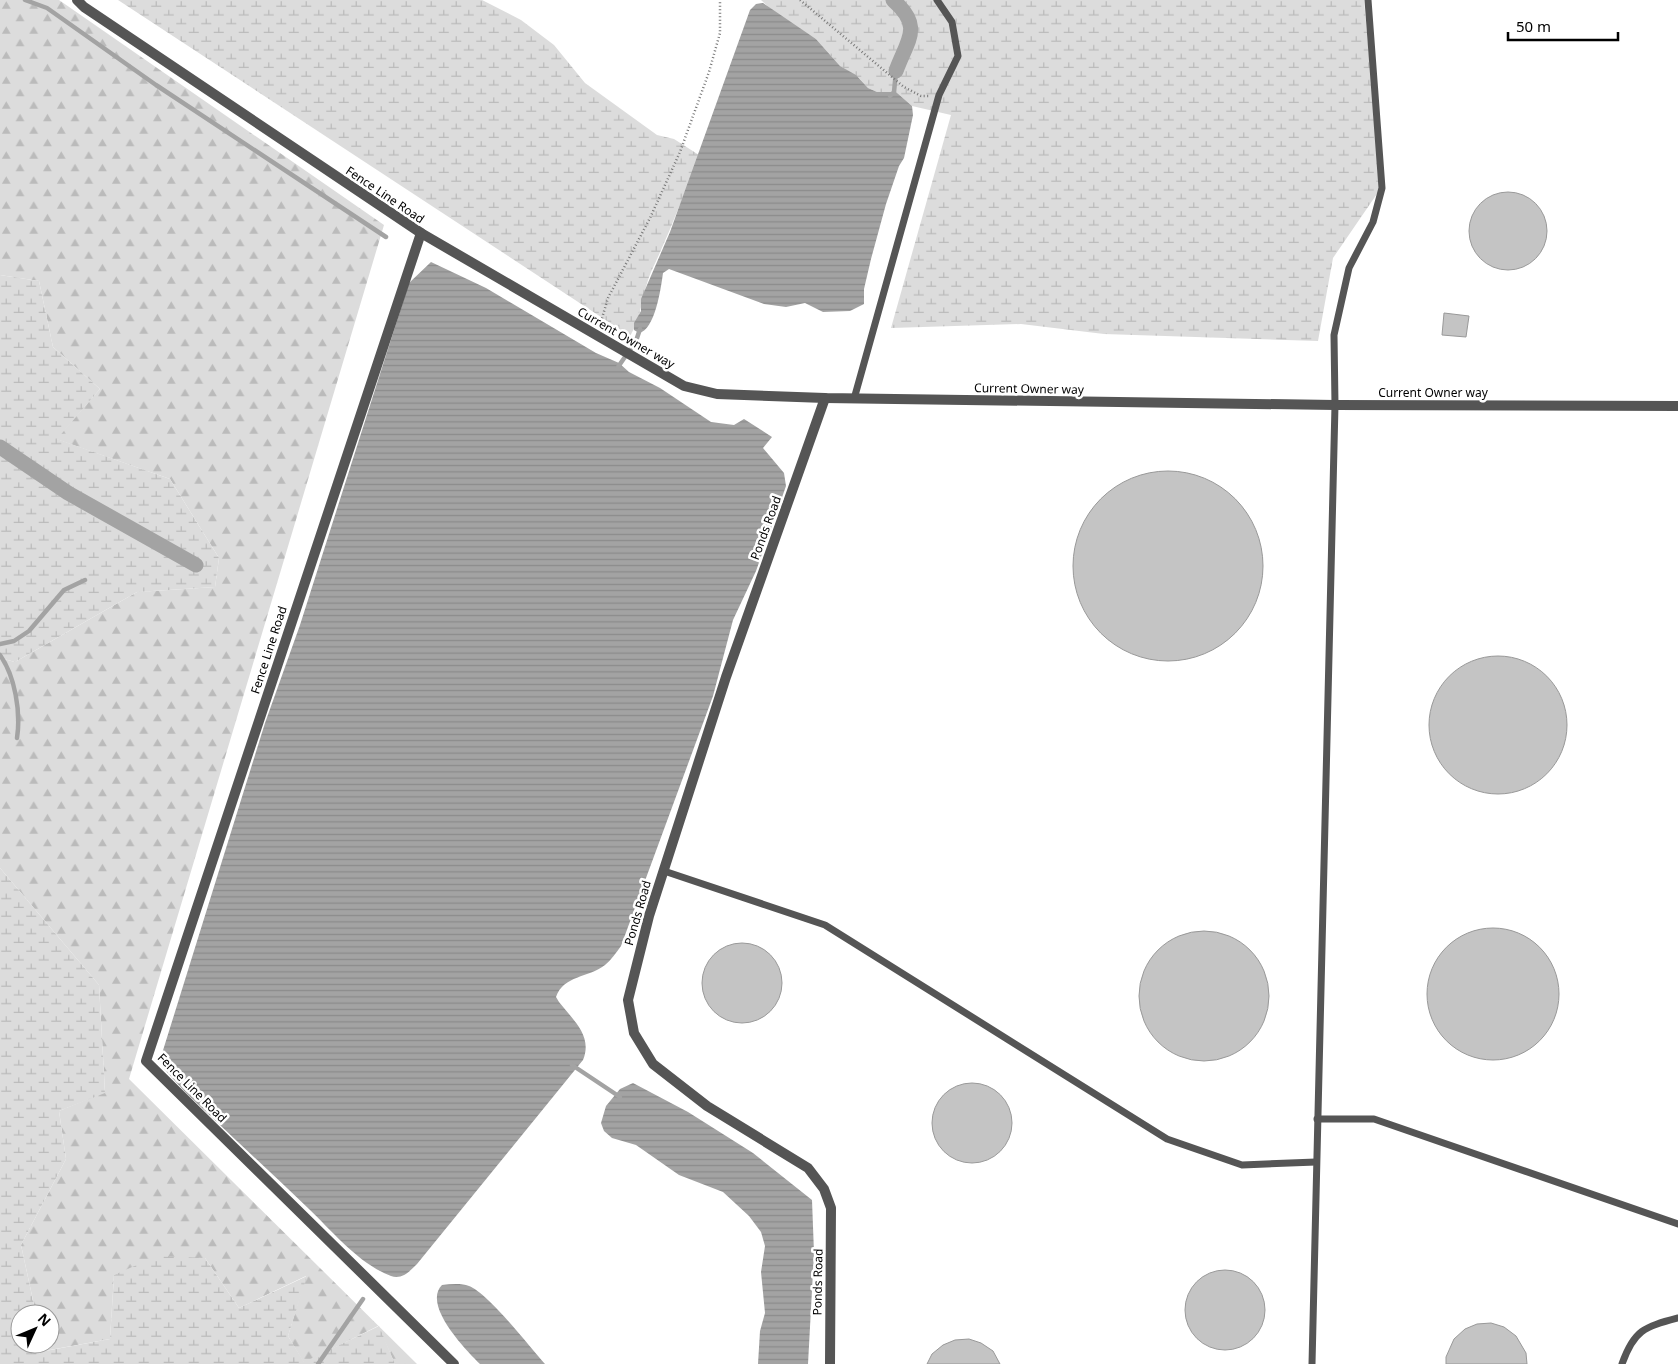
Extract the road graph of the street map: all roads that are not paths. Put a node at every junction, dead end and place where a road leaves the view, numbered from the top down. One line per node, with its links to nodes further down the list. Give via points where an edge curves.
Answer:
1 (76, 0): 4 (street, Fence Line Road)
2 (937, 0): 6 (lane, via 952,22 958,56 940,96)
3 (1368, 0): 7 (lane, via 1382,188 1373,222 1349,268 1334,335)
4 (421, 233): 5 (street, Current Owner way, via 684,386 717,394); 14 (street, Fence Line Road, via 146,1060)
5 (825, 398): 6 (street, Current Owner way); 9 (street, Ponds Road, via 726,677)
6 (854, 399): 7 (street, Current Owner way)
7 (1335, 406): 8 (street, Current Owner way); 10 (lane)
8 (1678, 406)
9 (664, 871): 11 (lane, via 825,926 1167,1139 1242,1165); 15 (street, Ponds Road, via 628,1000 634,1033 653,1064 708,1106 808,1168 824,1189 831,1208)
10 (1317, 1119): 11 (lane); 12 (lane, via 1374,1119)
11 (1316, 1162): 16 (lane)
12 (1678, 1224)
13 (1678, 1318): 17 (lane, via 1649,1326 1629,1343)
14 (454, 1364)
15 (830, 1364)
16 (1312, 1364)
17 (1622, 1364)

